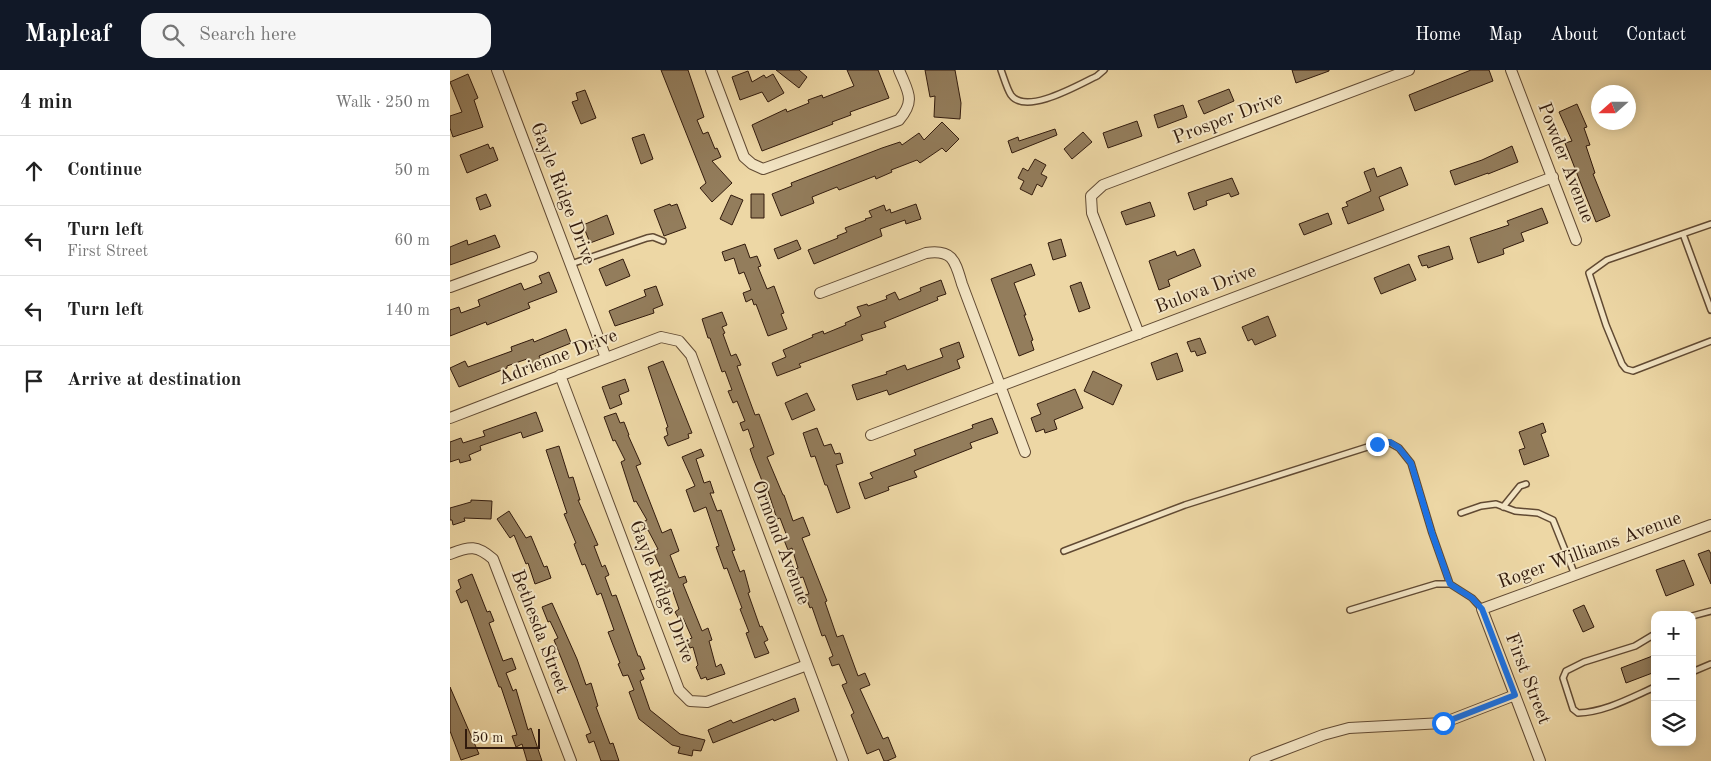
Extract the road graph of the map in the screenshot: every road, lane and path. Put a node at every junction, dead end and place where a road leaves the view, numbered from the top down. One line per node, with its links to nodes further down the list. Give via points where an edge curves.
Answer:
1 (497, 70): 14 (street, Gayle Ridge Drive)
2 (711, 70): 3 (street, via 744,157 763,169 899,120 908,109 909,95)
3 (900, 70)
4 (1001, 70): 5 (lane, via 1012,96 1022,102 1045,100)
5 (1104, 70)
6 (1409, 70): 18 (street, Prosper Drive, via 1103,185 1091,196 1092,213)
7 (1511, 70): 8 (street, Powder Avenue)
8 (1552, 177): 11 (street, Powder Avenue); 18 (street, Bulova Drive)
9 (1711, 224): 10 (lane)
10 (1683, 234): 17 (lane); 20 (lane, via 1607,260 1589,273 1606,325 1626,369 1634,371)
11 (1576, 240)
12 (663, 241): 14 (lane, via 647,238)
13 (532, 257): 15 (street)
14 (570, 264): 21 (street, Gayle Ridge Drive)
15 (450, 287)
16 (820, 293): 23 (street, via 926,254 943,252 952,258 957,268)
17 (1711, 310)
18 (1139, 334): 23 (street, Bulova Drive)
19 (679, 341): 21 (street, Adrienne Drive, via 661,338); 41 (street, Ormond Avenue, via 690,355)
20 (1711, 341)
21 (606, 358): 22 (street, Adrienne Drive)
22 (560, 375): 24 (street, Adrienne Drive); 41 (street, Gayle Ridge Drive, via 679,690 690,701 708,702)
23 (1000, 386): 25 (street, Bulova Drive); 26 (street)
24 (450, 418)
25 (871, 435)
26 (1025, 452)
27 (1526, 484): 28 (lane, via 1520,486)
28 (1503, 507): 29 (lane, via 1496,504); 33 (lane, via 1538,513 1553,520)
29 (1461, 513)
30 (1711, 525): 33 (street, Roger Williams Avenue)
31 (1064, 551): 34 (lane, via 1185,505 1390,442 1411,463)
32 (450, 554): 46 (street, Bethesda Street, via 464,548 481,549 493,559)
33 (1575, 575): 35 (street, Roger Williams Avenue)
34 (1450, 584): 35 (lane, via 1472,598); 36 (lane, via 1436,584)
35 (1482, 609): 44 (street, First Street)
36 (1350, 610)
37 (1711, 611): 38 (lane)
38 (1696, 615)
39 (1651, 636): 43 (lane, via 1635,646 1578,665 1566,671 1563,678 1573,710 1578,713 1599,710)
40 (1711, 664): 42 (lane)
41 (807, 665): 47 (street, Ormond Avenue)
42 (1696, 670)
43 (1651, 689)
44 (1515, 695): 45 (street, via 1443,723 1349,728 1323,735); 49 (street, First Street)
45 (1270, 758): 48 (street)
46 (570, 761)
47 (843, 761)
48 (1255, 761)
49 (1540, 761)

